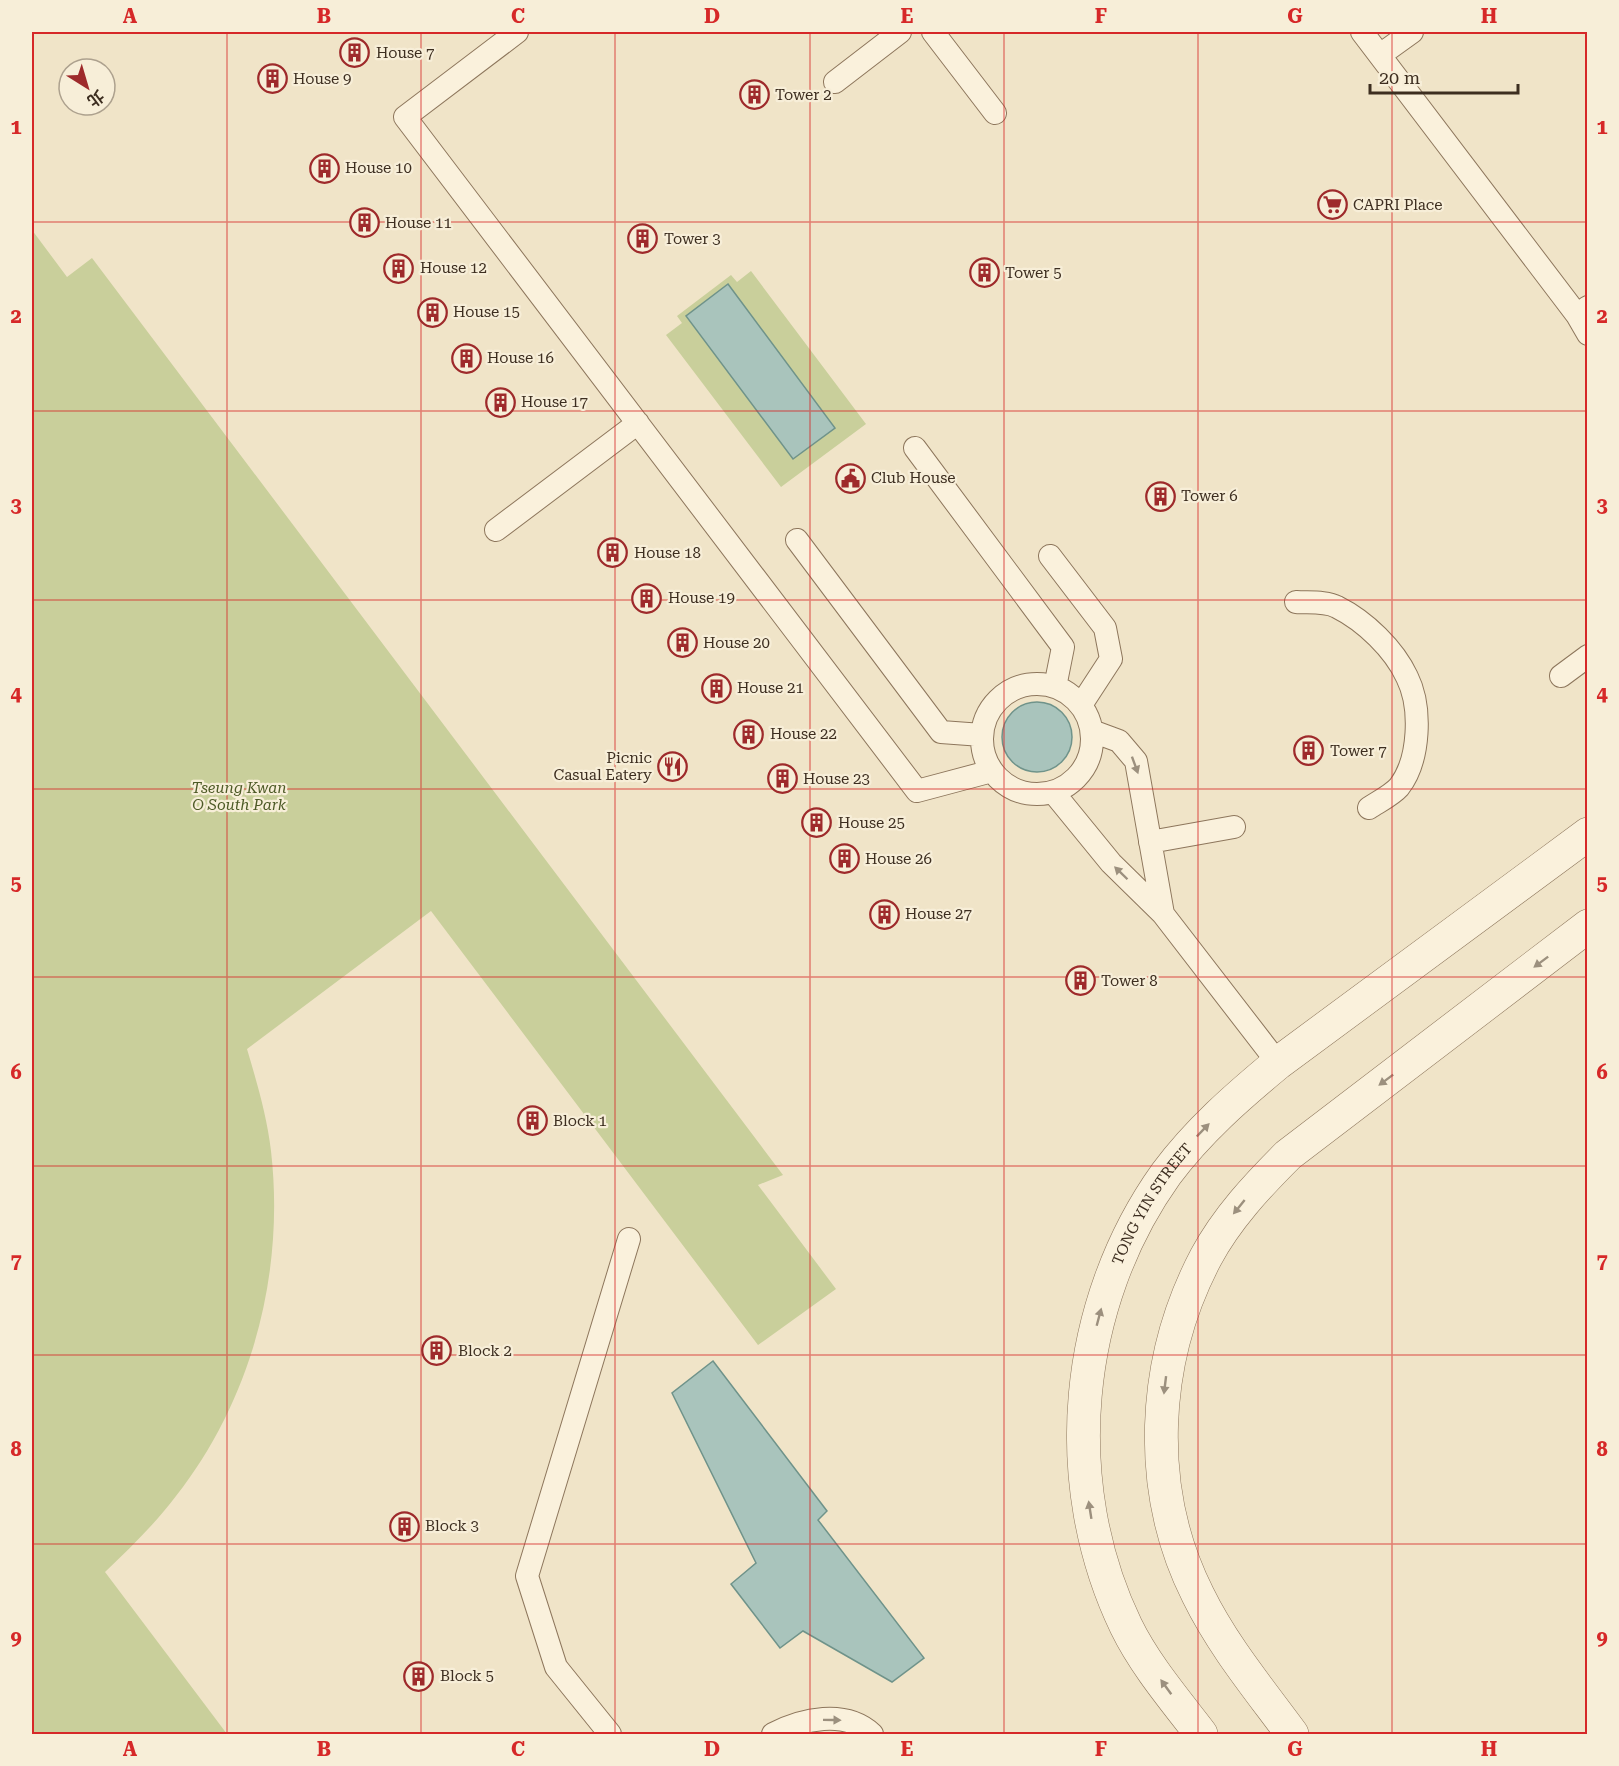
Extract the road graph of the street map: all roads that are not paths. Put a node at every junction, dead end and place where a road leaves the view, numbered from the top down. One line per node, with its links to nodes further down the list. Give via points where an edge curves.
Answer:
1 (517, 32): 10 (lane, via 405,117)
2 (900, 32): 7 (lane)
3 (933, 32): 8 (lane)
4 (1362, 32): 6 (lane)
5 (1412, 32): 6 (lane)
6 (1380, 55): 9 (lane)
7 (835, 82)
8 (995, 113)
9 (1584, 319)
10 (638, 423): 12 (lane); 22 (lane, via 917,792)
11 (915, 448): 18 (lane, via 1063,647)
12 (496, 530)
13 (797, 540): 21 (lane, via 941,732)
14 (1050, 556): 19 (lane, via 1105,628 1111,659)
15 (1296, 602): 24 (lane, via 1335,606 1365,626 1389,649 1408,678 1417,716 1416,753 1398,788)
16 (1587, 656): 17 (lane)
17 (1561, 676)
18 (1055, 687): 19 (lane); 21 (lane, via 1022,686 1007,693 986,719)
19 (1081, 705): 20 (lane)
20 (1092, 731): 23 (lane, via 1088,762 1067,786); 27 (lane, one-way to 27, via 1119,741 1136,761)
21 (982, 735): 22 (lane, via 984,754)
22 (992, 771): 23 (lane, via 1019,791)
23 (1053, 792): 28 (lane, one-way to 23, via 1110,863)
24 (1369, 808)
25 (1234, 827): 27 (lane)
26 (1587, 834): 30 (street, TONG YIN STREET)
27 (1150, 842): 28 (lane)
28 (1163, 914): 30 (lane)
29 (1587, 926): 36 (street, one-way to 36, via 1288,1155 1230,1220 1206,1257 1188,1296 1173,1338 1161,1425 1169,1512 1180,1553 1219,1636)
30 (1278, 1063): 35 (street, TONG YIN STREET, one-way to 30, via 1127,1628 1106,1579 1084,1476 1088,1370 1115,1268 1138,1220 1199,1133)
31 (629, 1239): 32 (lane, via 527,1576 556,1667)
32 (610, 1734)
33 (773, 1734): 34 (lane, one-way to 34, via 788,1726 828,1719 848,1720)
34 (872, 1734)
35 (1200, 1734)
36 (1292, 1734)

